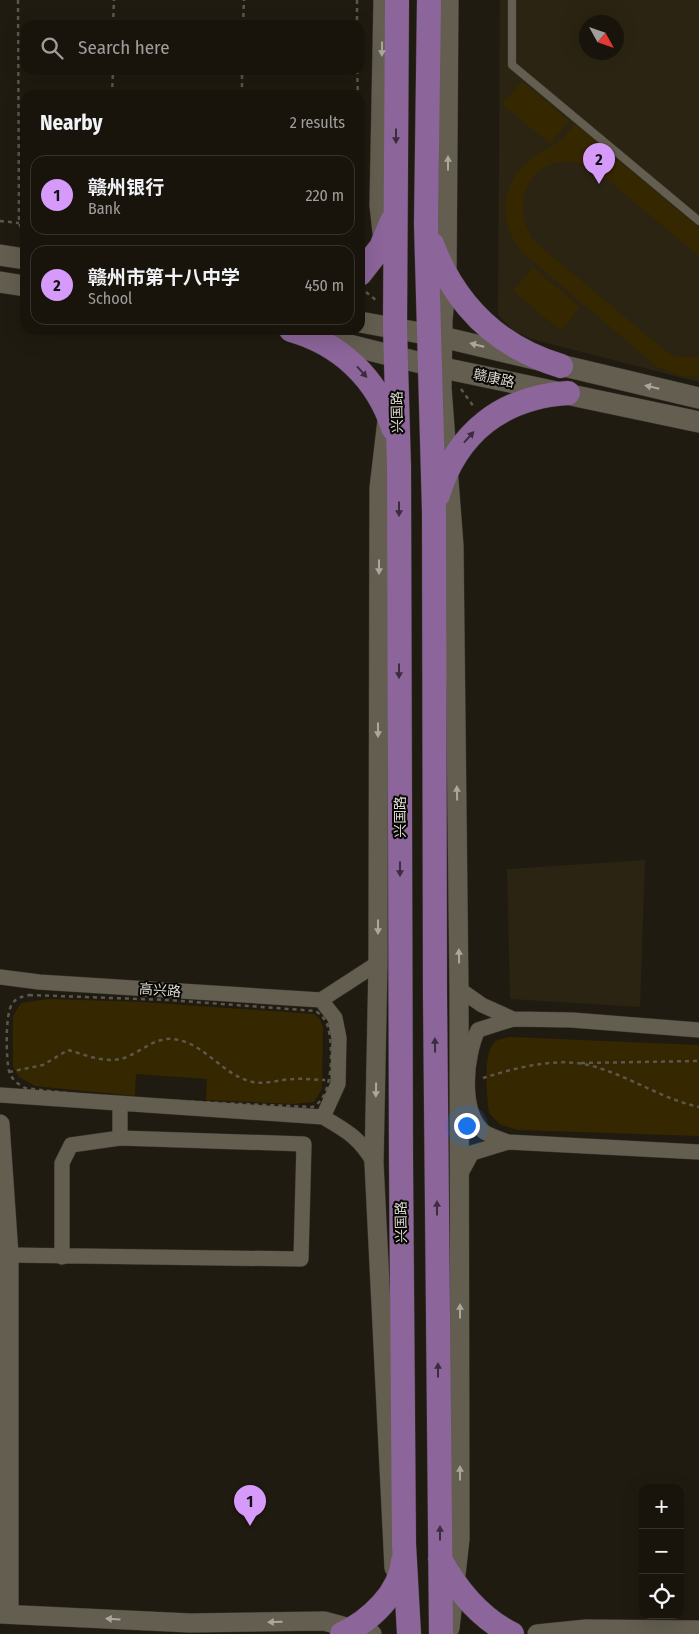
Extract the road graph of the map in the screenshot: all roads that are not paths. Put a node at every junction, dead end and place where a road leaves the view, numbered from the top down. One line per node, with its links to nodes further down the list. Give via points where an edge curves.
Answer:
1 (383, 0): 9 (street, one-way to 9, via 379,205)
2 (397, 0): 6 (main road, 兴国路, one-way to 6)
3 (429, 0): 8 (main road)
4 (448, 0): 13 (street, one-way to 4)
5 (512, 0): 7 (lane, via 512,65)
6 (396, 202): 9 (main road); 17 (main road, 兴国路)
7 (699, 221)
8 (426, 224): 13 (main road); 20 (main road)
9 (383, 242): 12 (main road); 17 (street)
10 (0, 255): 11 (main road)
11 (20, 258)
12 (365, 268)
13 (447, 278): 20 (street); 23 (main road, via 472,312 499,337 529,354)
14 (0, 282): 15 (main road)
15 (20, 285)
16 (365, 323): 17 (main road, 赣康路)
17 (392, 327): 20 (main road, 赣康路); 21 (main road, 兴国路)
18 (305, 335): 26 (main road, one-way to 26, via 322,341 350,361 373,386)
19 (311, 335): 21 (main road, 赣康路)
20 (436, 336): 22 (main road); 23 (main road, 赣康路, one-way to 20)
21 (393, 356): 22 (main road, 赣康路); 26 (street); 28 (main road, 兴国路)
22 (436, 366): 24 (main road, 赣康路); 29 (street); 30 (main road)
23 (561, 366): 25 (main road, 赣康路, one-way to 23)
24 (568, 393): 27 (main road, 赣康路); 29 (main road, one-way to 24, via 466,440 498,414 535,397)
25 (699, 398)
26 (388, 413): 28 (main road); 31 (street, one-way to 31, via 379,488)
27 (699, 422)
28 (399, 467): 48 (main road, 兴国路, one-way to 48)
29 (448, 468): 30 (main road); 33 (street, one-way to 29, via 454,546)
30 (434, 512): 49 (main road, one-way to 30)
31 (378, 964): 34 (street); 44 (street, one-way to 44)
32 (0, 977): 34 (street, 高兴路)
33 (459, 989): 35 (street, via 482,1005); 45 (street)
34 (320, 1000): 39 (street, via 335,1018 339,1038 338,1084)
35 (513, 1019): 36 (street); 42 (street, via 478,1030 471,1044 468,1078 471,1115 484,1132)
36 (699, 1030)
37 (0, 1095): 38 (street)
38 (120, 1105): 39 (street); 41 (street)
39 (323, 1117): 44 (street, via 349,1132 364,1146)
40 (0, 1124): 46 (street)
41 (120, 1138): 47 (street, via 71,1145 62,1163); 47 (street, via 304,1144 301,1259)
42 (508, 1142): 43 (street); 45 (street, via 472,1153)
43 (699, 1152)
44 (374, 1162): 51 (street)
45 (460, 1175): 50 (street, one-way to 45, via 460,1539)
46 (9, 1255): 47 (street); 52 (street)
47 (62, 1257)
48 (404, 1544): 51 (main road, via 402,1570); 56 (main road, 兴国路)
49 (440, 1559): 50 (main road); 57 (main road)
50 (454, 1583): 58 (street); 59 (main road, via 479,1611)
51 (396, 1584): 54 (main road); 55 (street)
52 (4, 1614): 54 (street, one-way to 52, via 324,1621 190,1623)
53 (699, 1630): 60 (street, via 586,1629)
54 (355, 1632)
55 (400, 1634)
56 (410, 1634)
57 (441, 1634)
58 (450, 1634)
59 (512, 1634)
60 (537, 1634)

